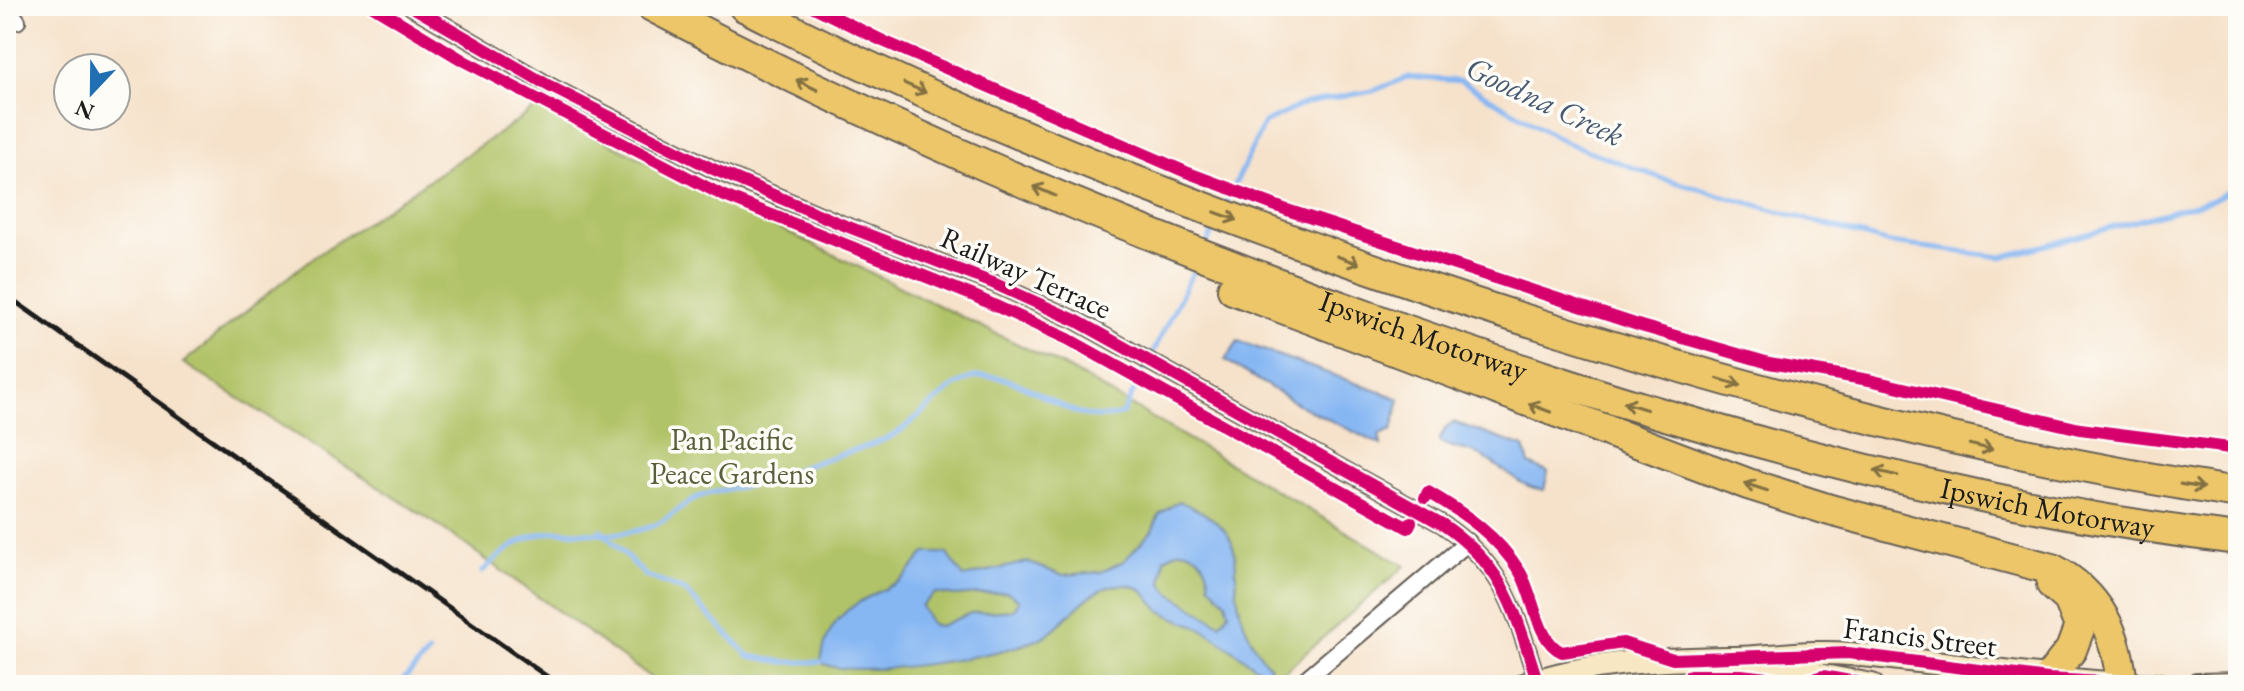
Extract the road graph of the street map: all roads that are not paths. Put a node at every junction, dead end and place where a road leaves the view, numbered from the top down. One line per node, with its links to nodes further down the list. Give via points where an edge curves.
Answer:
1 (411, 6): 9 (street, Railway Terrace, via 535,78 713,169 993,283 1116,342)
2 (652, 6): 6 (highway, Ipswich Motorway, one-way to 2, via 1157,248 1116,221 879,119)
3 (744, 6): 7 (highway, Ipswich Motorway, one-way to 7, via 986,120 1177,198 1543,326 1841,413 2014,454)
4 (6, 7): 5 (street)
5 (17, 21)
6 (1248, 284): 8 (highway, Ipswich Motorway, one-way to 6, via 2001,499 1782,447); 10 (highway, one-way to 6, via 1748,484)
7 (2238, 493)
8 (2238, 539)
9 (1468, 542): 13 (street, Railway Terrace, via 1510,597); 15 (street)
10 (1973, 550): 12 (highway, via 2046,580 2076,609 2076,642); 17 (highway, via 2040,564 2083,590 2113,635)
11 (1733, 658): 12 (main road, Francis Street, via 1848,653); 13 (main road, Francis Street, via 1645,660); 16 (main road, Francis Street)
12 (2048, 679): 17 (main road, Francis Street)
13 (1530, 683)
14 (2238, 684): 19 (main road)
15 (1299, 685)
16 (1872, 685)
17 (2122, 685): 18 (main road, Francis Street)
18 (2160, 685)
19 (2197, 685)

